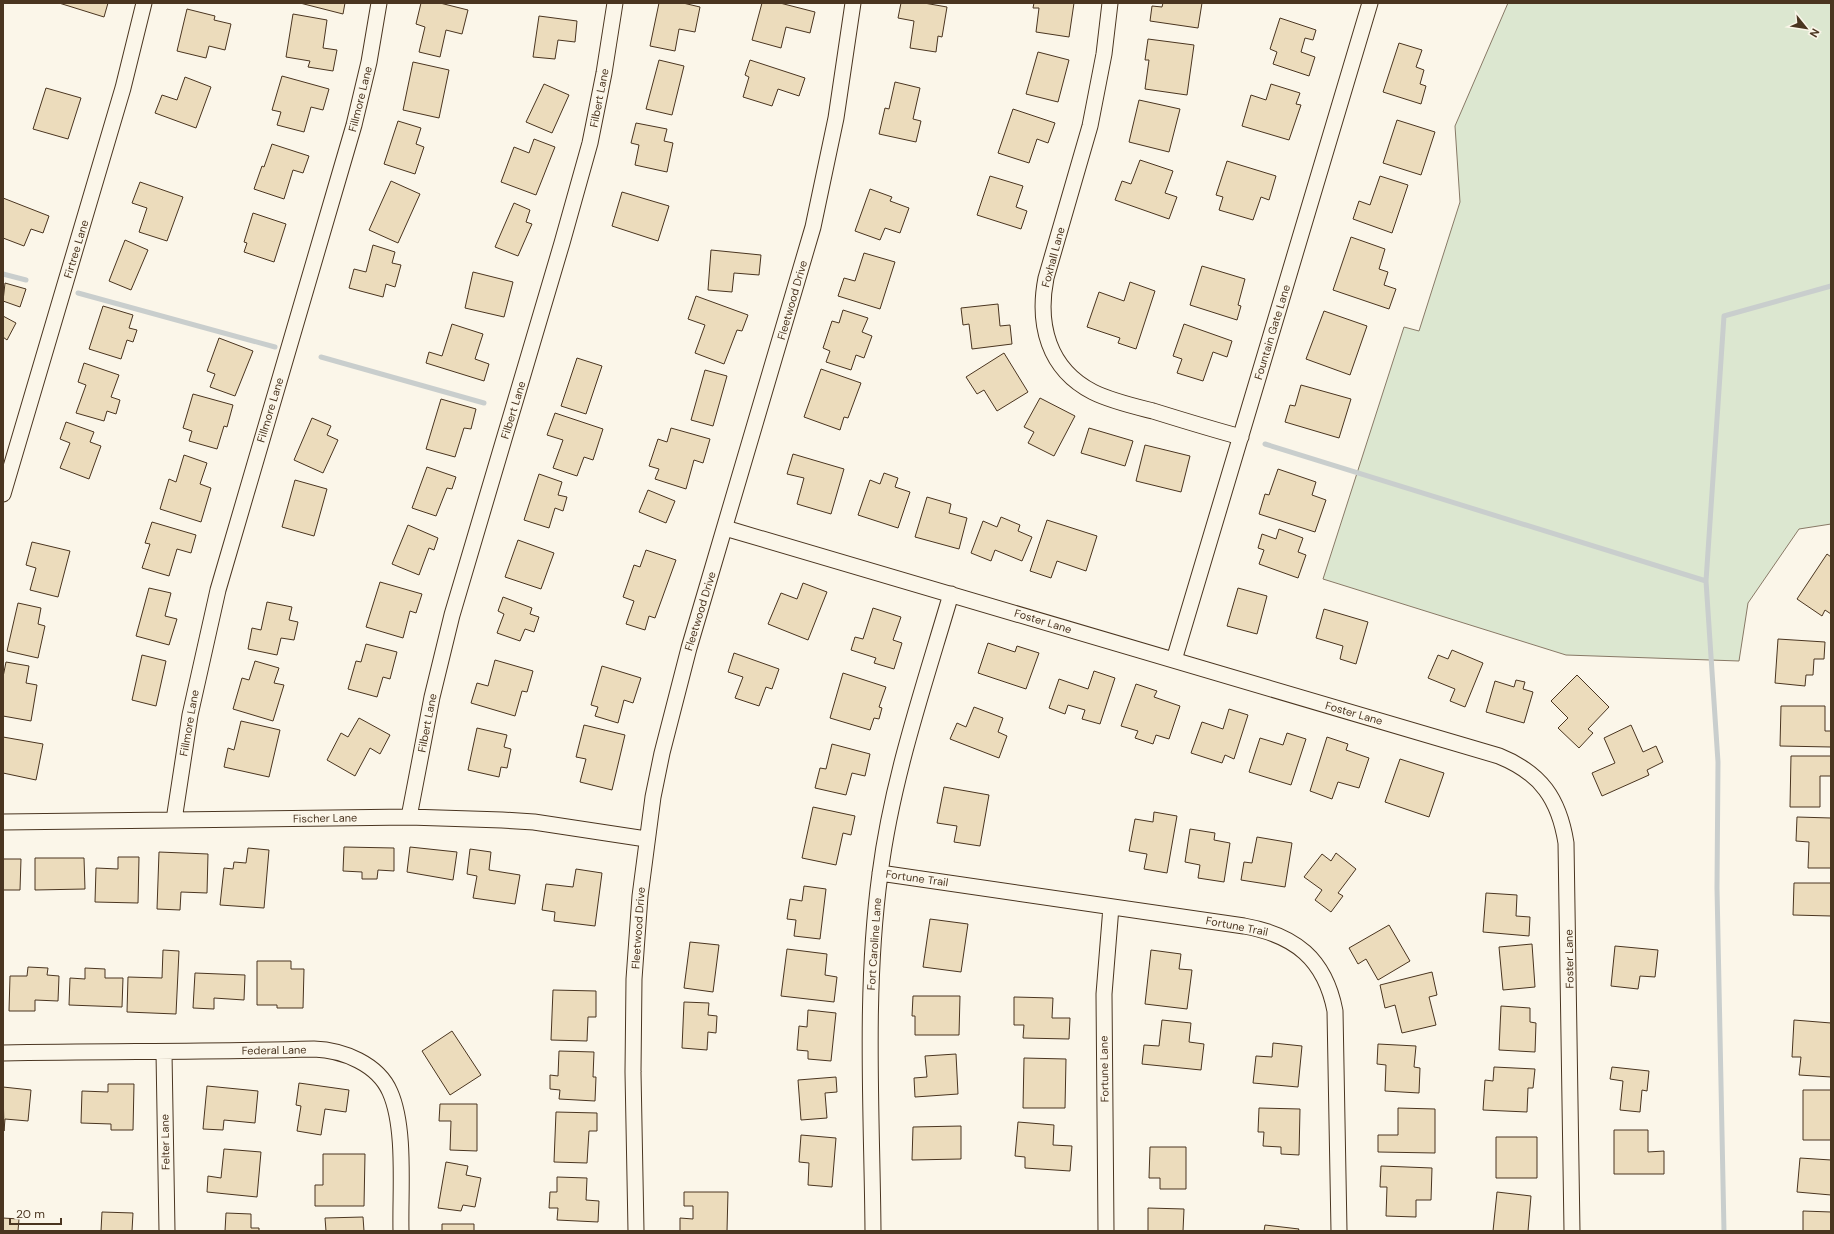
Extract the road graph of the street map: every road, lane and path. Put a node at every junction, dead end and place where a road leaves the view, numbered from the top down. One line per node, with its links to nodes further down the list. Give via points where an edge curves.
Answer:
1 (144, 3): 8 (street, Firtree Lane, via 123,88)
2 (379, 3): 13 (street, Fillmore Lane, via 369,62 354,125 244,497 213,612 190,715)
3 (615, 3): 12 (street, Filbert Lane, via 590,144 450,621 432,697)
4 (853, 3): 9 (street, Fleetwood Drive, via 836,118 813,227)
5 (1110, 3): 7 (street, Foxhall Lane, via 1104,54 1090,126 1048,268 1042,316 1044,329 1061,364 1071,376 1087,388 1117,401)
6 (1370, 3): 7 (street, Fountain Gate Lane)
7 (1241, 438): 11 (street, Fountain Gate Lane)
8 (3, 494)
9 (725, 528): 10 (street, Foster Lane); 15 (street, Fleetwood Drive, via 673,705)
10 (951, 594): 11 (street, Foster Lane); 16 (street, Fort Caroline Lane, via 901,770)
11 (1174, 660): 26 (street, Foster Lane, via 1499,756 1529,772 1552,798 1564,829 1567,873)
12 (409, 817): 13 (street, Fischer Lane); 15 (street, Fischer Lane, via 527,822)
13 (174, 820): 14 (street, Fischer Lane)
14 (3, 822)
15 (646, 839): 22 (street, Fleetwood Drive, via 634,979)
16 (880, 873): 17 (street, Fortune Trail); 23 (street, Fort Caroline Lane, via 871,986)
17 (1111, 907): 24 (street, Fortune Lane, via 1104,994); 25 (street, Fortune Trail, via 1262,930 1290,941 1317,965 1329,987 1336,1017)
18 (3, 1053): 19 (street, Federal Lane)
19 (164, 1053): 20 (street, Felter Lane); 21 (street, Federal Lane, via 321,1050 349,1057 372,1070 390,1092 397,1116)
20 (166, 1231)
21 (401, 1231)
22 (636, 1231)
23 (873, 1231)
24 (1106, 1231)
25 (1339, 1231)
26 (1572, 1231)

